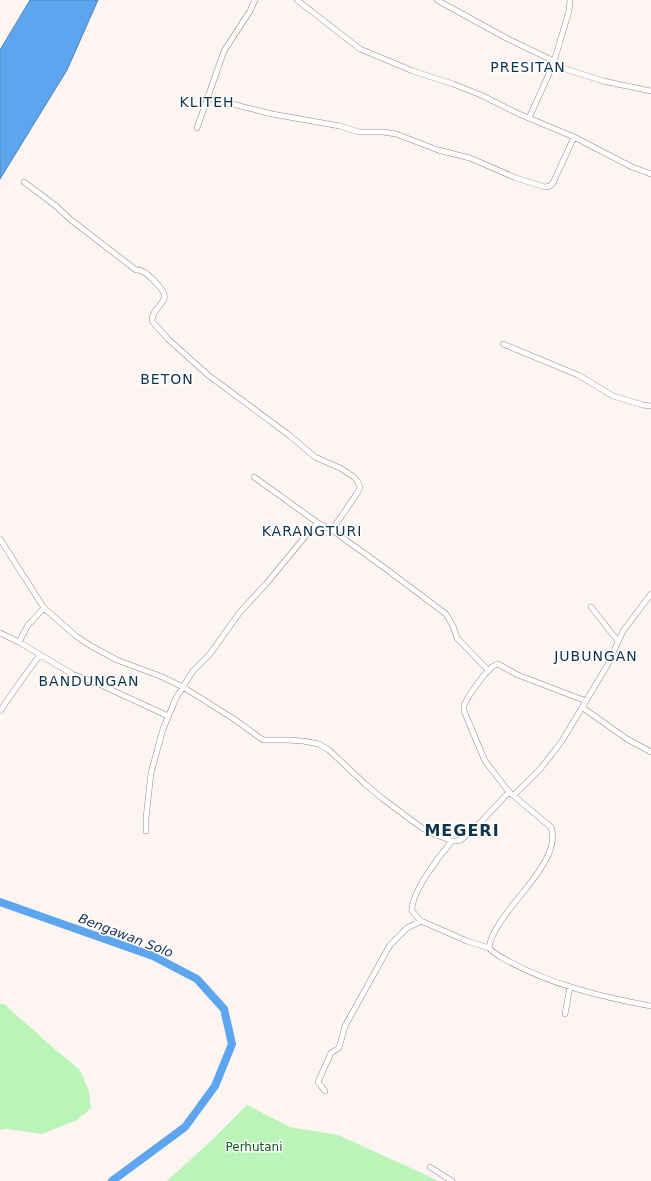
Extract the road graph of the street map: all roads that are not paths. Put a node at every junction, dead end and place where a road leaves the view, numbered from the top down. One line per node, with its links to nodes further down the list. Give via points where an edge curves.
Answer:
1 (255, 0): 7 (street, via 224,50)
2 (297, 0): 8 (street, via 360,49 481,95)
3 (437, 0): 5 (street)
4 (570, 0): 5 (street)
5 (554, 63): 6 (street, via 603,81); 8 (street)
6 (651, 91)
7 (208, 98): 9 (street); 10 (street, via 359,132 396,134 438,150 470,158 516,178 545,187 553,183)
8 (529, 118): 10 (street)
9 (197, 128)
10 (574, 137): 11 (street)
11 (651, 174)
12 (24, 182): 17 (street, via 156,283 165,296 154,312 152,321 192,362 315,457 340,468 358,482 358,492)
13 (503, 344): 14 (street, via 578,375 613,396)
14 (651, 406)
15 (254, 477): 16 (street)
16 (318, 523): 17 (street); 27 (street, via 240,612)
17 (332, 530): 26 (street, via 446,614 457,638)
18 (0, 539): 21 (street)
19 (651, 594): 23 (street)
20 (591, 607): 23 (street)
21 (44, 608): 24 (street, via 28,625); 27 (street, via 76,636 116,660)
22 (0, 633): 24 (street)
23 (618, 641): 28 (street, via 607,666)
24 (19, 642): 25 (street)
25 (40, 655): 30 (street); 31 (street, via 72,674)
26 (488, 670): 28 (street, via 500,665 518,675); 33 (street, via 466,700 464,711 486,761)
27 (183, 687): 31 (street); 35 (street, via 263,740 319,744 399,811 434,834)
28 (586, 701): 29 (street)
29 (583, 708): 32 (street, via 627,739); 33 (street, via 541,768)
30 (0, 711)
31 (168, 716): 34 (street, via 151,773)
32 (651, 752)
33 (511, 794): 35 (street, via 461,840); 37 (street, via 551,827 554,834 553,843 534,878 493,934)
34 (146, 831)
35 (452, 841): 36 (street, via 432,866 414,898 412,911)
36 (421, 921): 37 (street); 41 (street, via 407,928 390,945 345,1026 339,1048 330,1055 318,1082)
37 (488, 948): 38 (street, via 521,968)
38 (570, 987): 39 (street); 40 (street)
39 (651, 1006)
40 (565, 1014)
41 (325, 1091)
42 (430, 1167): 43 (street)
43 (452, 1181)

